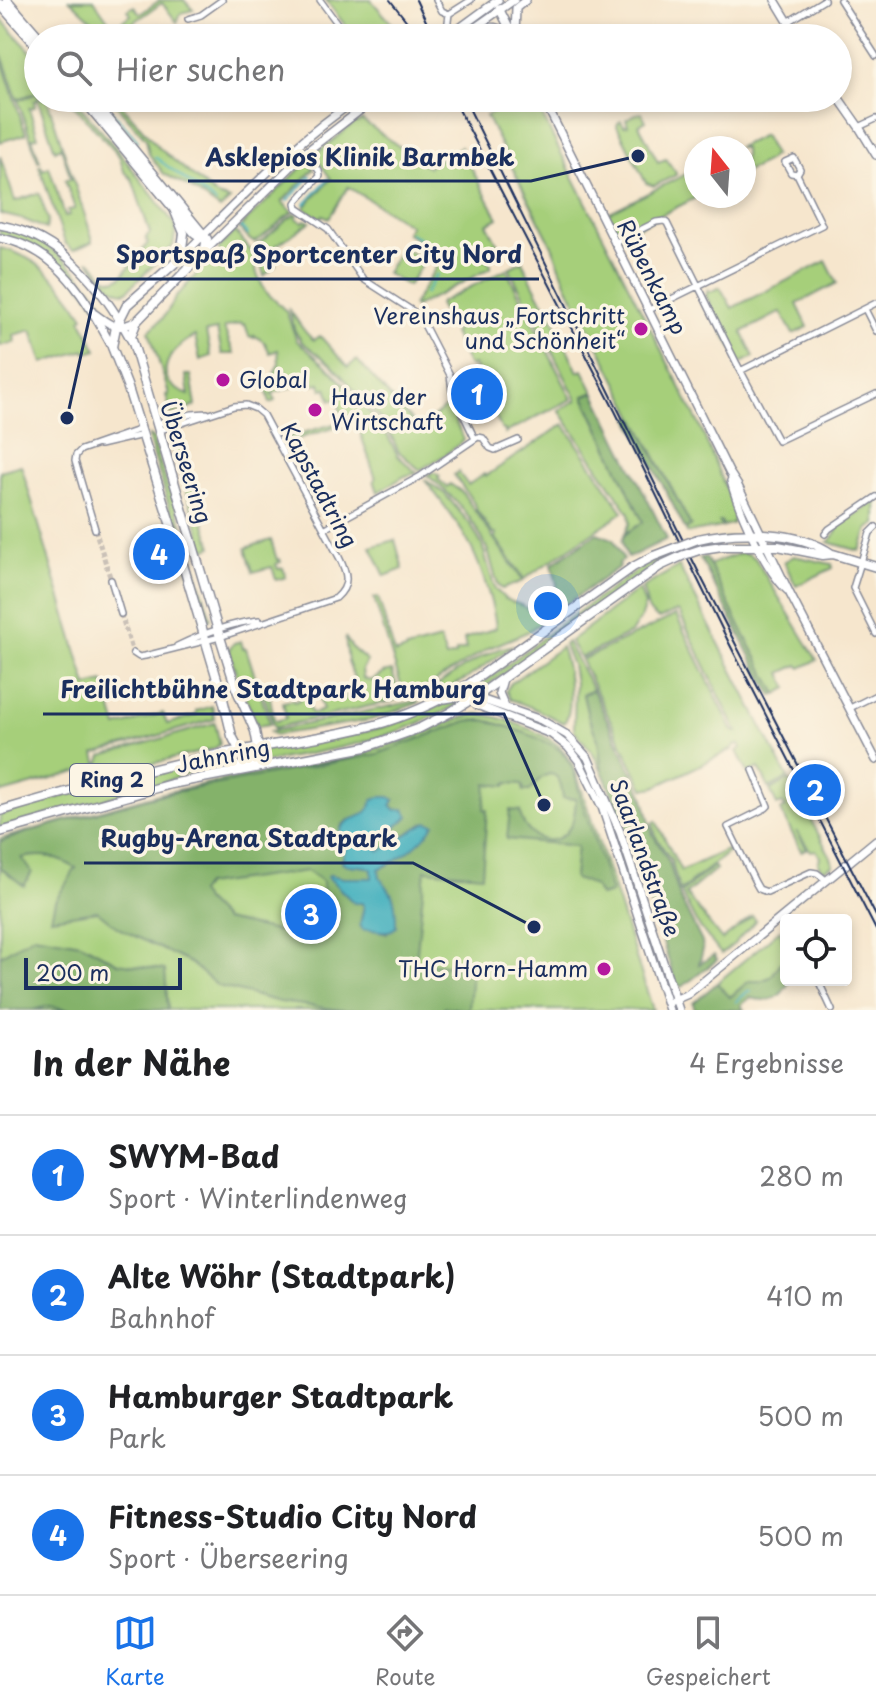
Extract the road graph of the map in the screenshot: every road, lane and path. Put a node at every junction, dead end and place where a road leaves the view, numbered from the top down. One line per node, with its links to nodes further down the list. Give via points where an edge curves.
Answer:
1 (7, 0): 16 (main road)
2 (222, 0): 14 (street)
3 (320, 0): 17 (street)
4 (436, 0): 13 (street)
5 (471, 0): 13 (street)
6 (514, 0): 11 (main road)
7 (526, 0): 22 (main road, via 516,8)
8 (775, 0): 15 (main road)
9 (824, 0): 15 (street)
10 (840, 0): 24 (street)
11 (497, 2): 19 (main road); 20 (main road); 21 (main road)
12 (0, 4): 23 (main road)
13 (449, 14): 18 (street)
14 (188, 19)
15 (788, 22)
16 (28, 24)
17 (338, 24)
18 (448, 24)
19 (466, 24)
20 (477, 24)
21 (507, 24)
22 (515, 24)
23 (24, 31)
24 (876, 56)
25 (94, 112): 39 (main road)
26 (103, 112): 41 (main road)
27 (339, 112): 33 (main road)
28 (357, 112): 35 (main road)
29 (550, 112): 43 (main road, Rübenkamp)
30 (848, 112): 32 (main road)
31 (876, 119): 32 (street)
32 (859, 127): 37 (main road)
33 (315, 129): 34 (main road); 35 (main road, via 315,137)
34 (306, 136): 36 (main road); 41 (main road)
35 (322, 138): 36 (main road)
36 (306, 152): 41 (main road, via 238,218); 61 (street, via 320,176 297,208 328,229 363,279 420,317)
37 (876, 155)
38 (797, 174): 45 (street, via 822,225)
39 (174, 209): 41 (main road); 44 (main road, via 184,233)
40 (0, 225): 46 (main road, Überseering, via 28,231 55,246)
41 (210, 235): 44 (main road); 52 (main road, via 204,252)
42 (0, 238): 51 (main road, Überseering, via 46,258 71,281)
43 (614, 243): 45 (street, via 664,221); 50 (main road, Rübenkamp)
44 (176, 262): 48 (main road)
45 (698, 287): 50 (street); 57 (street)
46 (107, 301): 48 (main road); 53 (main road, Überseering)
47 (876, 303): 49 (street)
48 (127, 305): 53 (main road)
49 (865, 309): 54 (street); 57 (street)
50 (649, 310): 67 (main road, Rübenkamp)
51 (93, 313): 53 (main road); 56 (main road, Überseering)
52 (137, 321): 53 (main road); 55 (main road)
53 (119, 325): 55 (main road, Überseering); 56 (main road)
54 (876, 331)
55 (132, 342): 59 (main road, Überseering)
56 (112, 347): 60 (main road, Überseering)
57 (742, 370): 58 (street, via 778,441)
58 (876, 394)
59 (157, 428): 66 (street, Kapstadtring, via 192,414 246,405 256,409); 75 (main road, Überseering)
60 (142, 432): 65 (street, via 79,451 75,460); 77 (main road, Überseering)
61 (475, 439): 62 (street, via 482,437 495,450); 66 (street)
62 (518, 440)
63 (876, 497): 68 (street)
64 (876, 527): 71 (street)
65 (95, 529)
66 (324, 529): 75 (street, Kapstadtring, via 346,571 347,583 336,598)
67 (757, 533): 69 (main road, Rübenkamp); 70 (main road, Ring 2, via 816,545); 80 (main road, Ring 2, bridge, via 698,539 633,567)
68 (825, 534)
69 (763, 546): 70 (main road, Ring 2); 79 (main road, Ring 2, bridge, via 702,549 660,566); 85 (main road, Rübenkamp)
70 (833, 554): 71 (main road, Ring 2)
71 (861, 562): 72 (main road, Ring 2); 76 (street, via 853,588)
72 (876, 567)
73 (111, 580): 74 (street)
74 (121, 614)
75 (219, 633): 77 (street, Kapstadtring); 88 (main road, Überseering)
76 (876, 634)
77 (205, 638): 78 (street, Kapstadtring, via 142,657); 89 (main road, Überseering)
78 (133, 653)
79 (503, 679): 82 (main road, Ring 2); 84 (main road, via 499,693)
80 (469, 684): 82 (main road); 83 (main road, Ring 2)
81 (876, 695): 85 (street)
82 (472, 697): 83 (main road, Saarlandstraße); 84 (main road, Saarlandstraße); 86 (main road, Saarlandstraße); 87 (main road, Ring 2)
83 (443, 699): 90 (main road, Jahnring / Ring 2, via 377,725)
84 (505, 707): 106 (main road, Saarlandstraße, via 563,732 588,758 620,832)
85 (850, 708): 94 (main road, Rübenkamp)
86 (484, 709): 87 (main road); 107 (main road, Saarlandstraße, via 551,734 579,761 602,807)
87 (451, 712): 96 (main road, Jahnring / Ring 2, via 366,747)
88 (255, 731): 90 (main road); 91 (main road, Überseering)
89 (232, 736): 92 (main road, Überseering); 93 (main road)
90 (277, 743): 91 (main road, Jahnring / Ring 2)
91 (258, 747): 92 (main road, Jahnring / Ring 2); 95 (main road)
92 (238, 751): 93 (main road, Jahnring / Ring 2); 95 (main road, Überseering)
93 (225, 753): 99 (main road, Jahnring / Ring 2)
94 (876, 760)
95 (247, 762): 96 (main road); 98 (main road)
96 (261, 766): 98 (main road, Jahnring / Ring 2)
97 (753, 770): 102 (street, via 768,806 728,827 759,889 767,892 811,872)
98 (232, 772): 100 (main road, Jahnring / Ring 2)
99 (0, 811)
100 (0, 832)
101 (876, 840): 102 (main road)
102 (826, 880): 103 (main road)
103 (790, 914)
104 (780, 922): 106 (main road)
105 (821, 986): 109 (street)
106 (675, 1000): 107 (main road); 108 (main road, Saarlandstraße)
107 (668, 1006)
108 (679, 1010)
109 (832, 1010)

